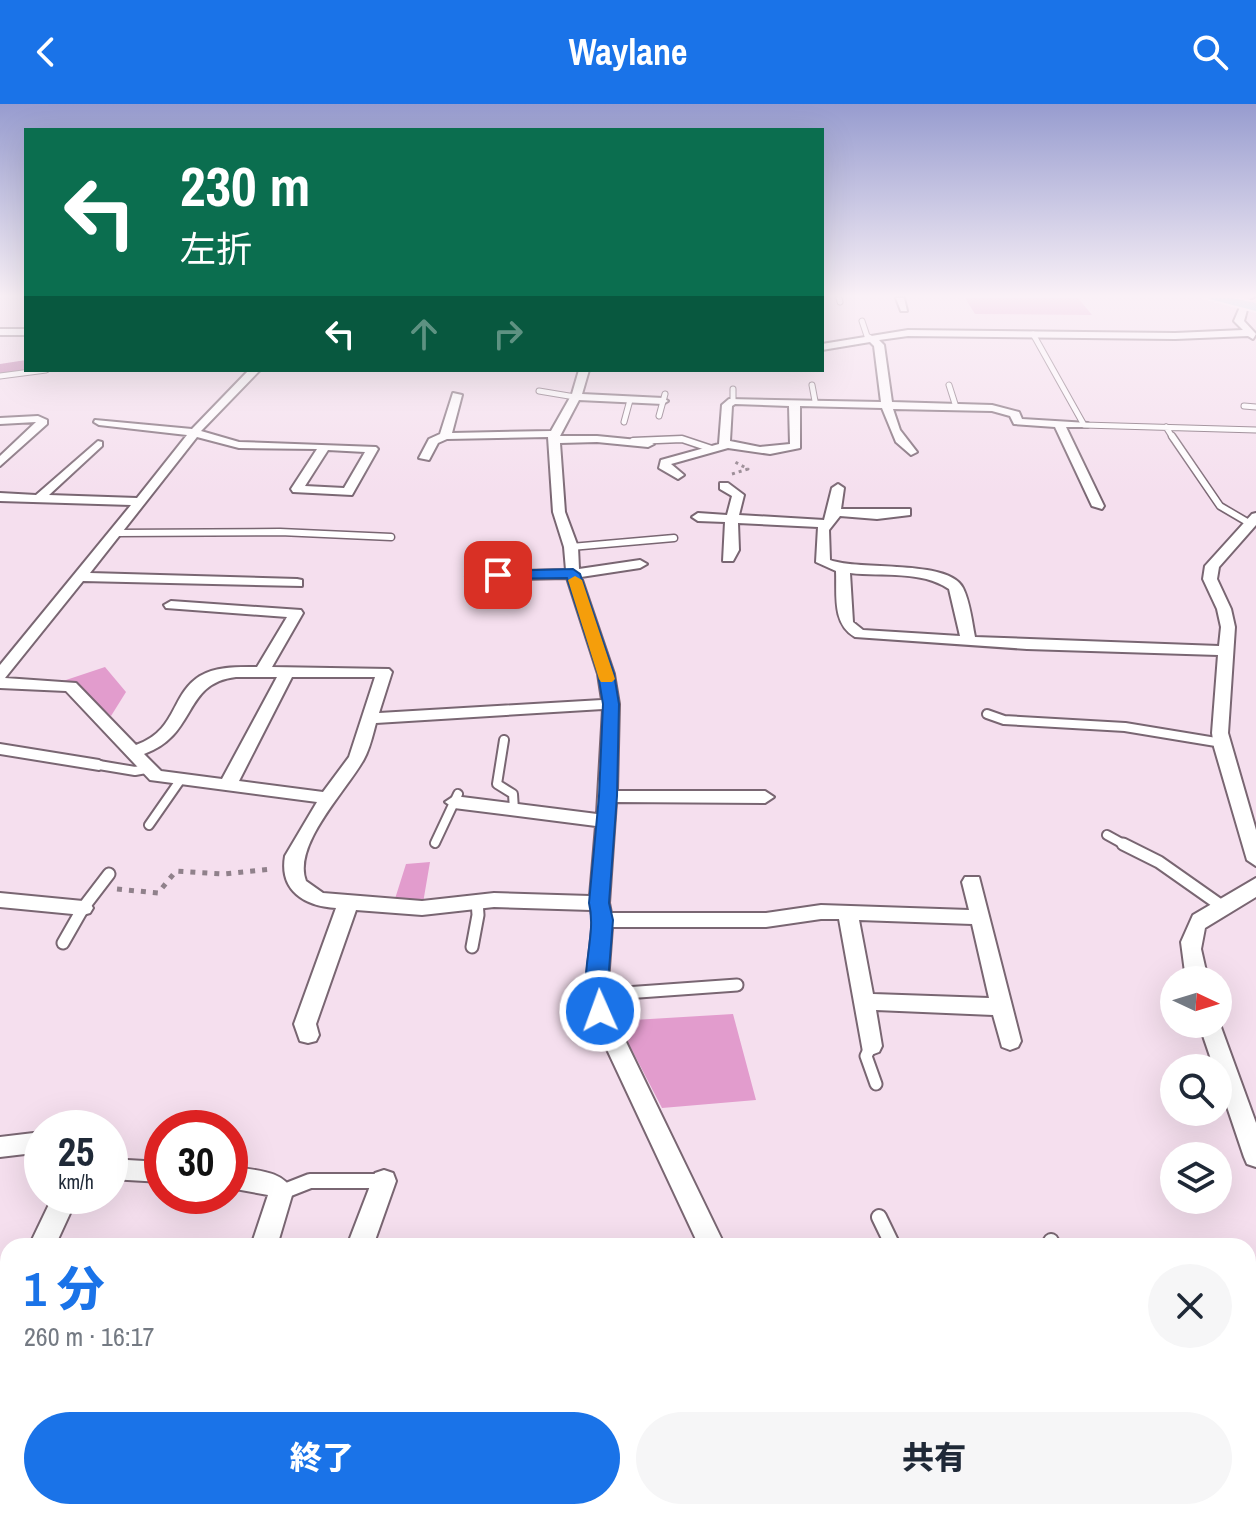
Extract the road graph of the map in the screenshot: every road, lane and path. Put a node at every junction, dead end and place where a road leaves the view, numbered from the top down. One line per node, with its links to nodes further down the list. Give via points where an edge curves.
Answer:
1 (882, 364): 16 (street)
2 (1050, 364): 25 (lane)
3 (31, 372): 6 (lane)
4 (253, 372): 28 (street)
5 (583, 372): 11 (street)
6 (0, 376)
7 (812, 385): 14 (lane)
8 (949, 385): 18 (lane)
9 (539, 391): 11 (lane)
10 (457, 395): 29 (street)
11 (575, 397): 13 (street); 30 (street)
12 (664, 398): 13 (street); 20 (lane)
13 (630, 400): 23 (lane)
14 (815, 401): 15 (street); 16 (street)
15 (794, 402): 34 (street, via 796,446); 34 (street, via 733,395 727,405)
16 (888, 404): 18 (street); 37 (street, via 898,441)
17 (1244, 406): 19 (lane)
18 (956, 407): 24 (street, via 992,408 1015,414 1018,422)
19 (1256, 407)
20 (659, 416)
21 (0, 421): 39 (street, via 43,422)
22 (99, 422): 28 (street)
23 (624, 422)
24 (1059, 424): 25 (street); 46 (street)
25 (1084, 425): 26 (lane)
26 (1166, 427): 27 (lane); 51 (lane, via 1220,506)
27 (1256, 430)
28 (194, 434): 35 (street, via 239,445); 45 (street)
29 (445, 436): 30 (street); 38 (street, via 433,441)
30 (554, 437): 31 (street); 55 (street, via 559,512)
31 (633, 441): 33 (street); 36 (lane, via 682,439)
32 (98, 444): 44 (street)
33 (648, 444)
34 (728, 445): 36 (street)
35 (325, 446): 35 (street, via 374,450 348,492 297,489)
36 (712, 449): 40 (street, via 665,462 665,468); 41 (path, via 748,469)
37 (911, 452)
38 (425, 458)
39 (0, 462)
40 (678, 475)
41 (724, 481): 50 (street, via 738,495)
42 (838, 488): 49 (street)
43 (0, 497): 44 (street)
44 (39, 498): 45 (street)
45 (141, 502): 52 (street)
46 (1098, 506)
47 (906, 512): 49 (street)
48 (698, 517): 50 (street)
49 (831, 518): 50 (street); 58 (street, via 823,529 821,560)
50 (734, 519): 56 (street)
51 (1250, 529): 65 (street, via 1209,575 1226,616)
52 (116, 533): 53 (lane); 61 (street)
53 (391, 537)
54 (674, 538): 55 (lane)
55 (571, 547): 59 (street)
56 (728, 558)
57 (640, 564): 59 (street)
58 (843, 569): 64 (street, via 911,573 951,582); 64 (street, via 845,618 854,633)
59 (573, 574): 60 (street); 70 (street)
60 (473, 576)
61 (82, 577): 62 (street); 68 (street)
62 (189, 581): 63 (street); 66 (street, via 168,610 296,613)
63 (297, 583)
64 (969, 642): 65 (street)
65 (1228, 651): 74 (street)
66 (262, 672): 67 (street); 76 (street, via 226,672 202,680 164,737)
67 (287, 672): 72 (street, via 384,672); 80 (street)
68 (0, 675)
69 (0, 683): 76 (street, via 70,686)
70 (611, 704): 72 (street); 81 (street)
71 (987, 714): 74 (lane)
72 (371, 718): 83 (street, via 354,763)
73 (504, 740): 85 (lane, via 497,784 513,794)
74 (1222, 743): 90 (street)
75 (0, 749): 77 (street)
76 (134, 752): 78 (street)
77 (99, 765): 78 (lane)
78 (146, 769): 79 (street)
79 (181, 779): 80 (street); 87 (lane)
80 (228, 785): 83 (street)
81 (608, 796): 82 (street); 86 (street)
82 (765, 797)
83 (328, 798): 91 (street)
84 (456, 798): 85 (street); 89 (lane)
85 (514, 810): 86 (street)
86 (605, 821): 101 (street)
87 (149, 825)
88 (1107, 835): 99 (lane, via 1159,862)
89 (435, 843)
90 (1256, 860)
91 (291, 867): 94 (path, via 223,874 176,871 158,893); 98 (street, via 307,895)
92 (109, 874): 94 (lane)
93 (972, 882): 103 (street)
94 (98, 888): 100 (lane)
95 (1255, 890): 99 (street)
96 (0, 900): 100 (street)
97 (477, 901): 98 (street, via 422,908); 101 (street); 105 (lane)
98 (348, 903): 111 (street, via 305,1024)
99 (1223, 907): 106 (street, via 1200,920 1192,933)
100 (83, 908): 104 (lane)
101 (601, 911): 102 (street, via 766,920); 108 (street)
102 (848, 912): 103 (street); 109 (street)
103 (980, 917): 110 (street)
104 (63, 943)
105 (472, 947)
106 (1194, 966)
107 (737, 985): 108 (lane)
108 (596, 995): 127 (street)
109 (864, 1002): 110 (street); 114 (street)
110 (1001, 1007): 113 (street)
111 (308, 1035)
112 (1215, 1038): 118 (street)
113 (1010, 1041)
114 (871, 1046): 115 (lane, via 866,1056)
115 (876, 1084)
116 (24, 1144): 117 (street)
117 (0, 1147)
118 (1256, 1157)
119 (248, 1180): 121 (street, via 277,1186)
120 (384, 1181): 121 (lane, via 310,1181); 126 (street)
121 (281, 1192): 125 (street)
122 (57, 1214): 124 (street)
123 (879, 1217): 128 (lane)
124 (46, 1238)
125 (267, 1238)
126 (363, 1238)
127 (708, 1238)
128 (889, 1238)

